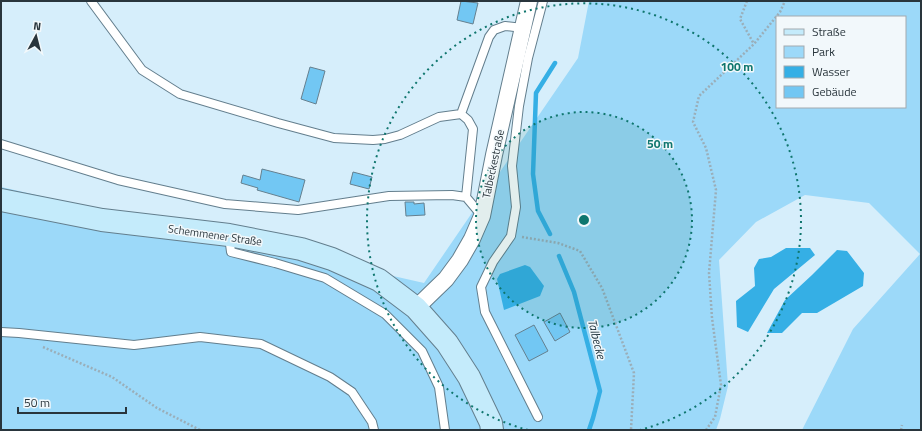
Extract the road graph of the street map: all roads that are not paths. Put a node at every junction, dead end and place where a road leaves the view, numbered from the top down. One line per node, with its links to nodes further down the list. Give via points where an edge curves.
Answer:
1 (91, 1): 5 (lane, via 142,70 180,94 334,138 385,138 400,135 439,117)
2 (529, 1): 4 (street, Talbeckestraße)
3 (543, 1): 13 (lane, via 519,106 512,166 516,207 510,236 481,287 485,312)
4 (523, 28): 5 (lane, via 505,26 494,30); 9 (street, Talbeckestraße)
5 (461, 114): 7 (lane, via 473,129)
6 (1, 144): 7 (lane, via 118,180 225,204 298,210 389,196)
7 (466, 197): 9 (lane)
8 (1, 200): 10 (main road, Schemmener Straße, via 102,220)
9 (482, 216): 11 (street, Talbeckestraße, via 460,260 446,279)
10 (229, 235): 11 (main road, Schemmener Straße, via 301,249 332,259 378,280); 15 (lane, via 231,252 325,278 385,314 422,351 439,387)
11 (416, 308): 16 (main road, Schemmener Straße, via 447,343 469,377)
12 (1, 332): 14 (lane, via 134,345 200,337 261,344 330,377 352,392 372,422)
13 (538, 417)
14 (374, 430)
15 (445, 430)
16 (492, 430)

